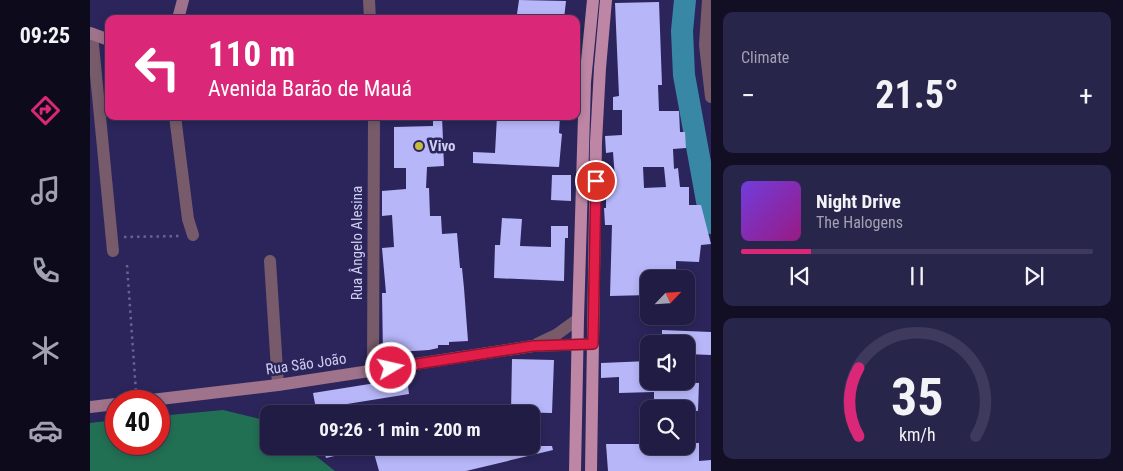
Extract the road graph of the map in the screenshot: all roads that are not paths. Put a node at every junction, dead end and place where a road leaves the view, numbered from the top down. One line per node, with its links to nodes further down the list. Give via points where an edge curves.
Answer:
1 (183, 0): 6 (street)
2 (369, 0): 7 (street)
3 (593, 0): 17 (main road, via 585,82)
4 (606, 0): 19 (main road, via 596,142)
5 (708, 0): 10 (street)
6 (179, 15)
7 (370, 15)
8 (91, 33): 9 (street); 15 (street)
9 (105, 38)
10 (708, 45): 11 (street)
11 (710, 97)
12 (176, 120): 14 (street, via 188,219)
13 (374, 120): 21 (street, Rua Ângelo Alesina)
14 (193, 235)
15 (114, 251)
16 (270, 261): 22 (street)
17 (578, 319): 18 (main road); 20 (street, Rua São João)
18 (577, 344): 19 (street, Rua São João); 20 (street, Rua São João); 26 (main road)
19 (593, 344): 27 (main road)
20 (533, 346): 21 (street, Rua São João)
21 (373, 371): 22 (street, Rua São João)
22 (278, 385): 23 (street, Rua São João)
23 (170, 398)
24 (105, 406): 25 (street)
25 (90, 408)
26 (575, 471)
27 (591, 471)

